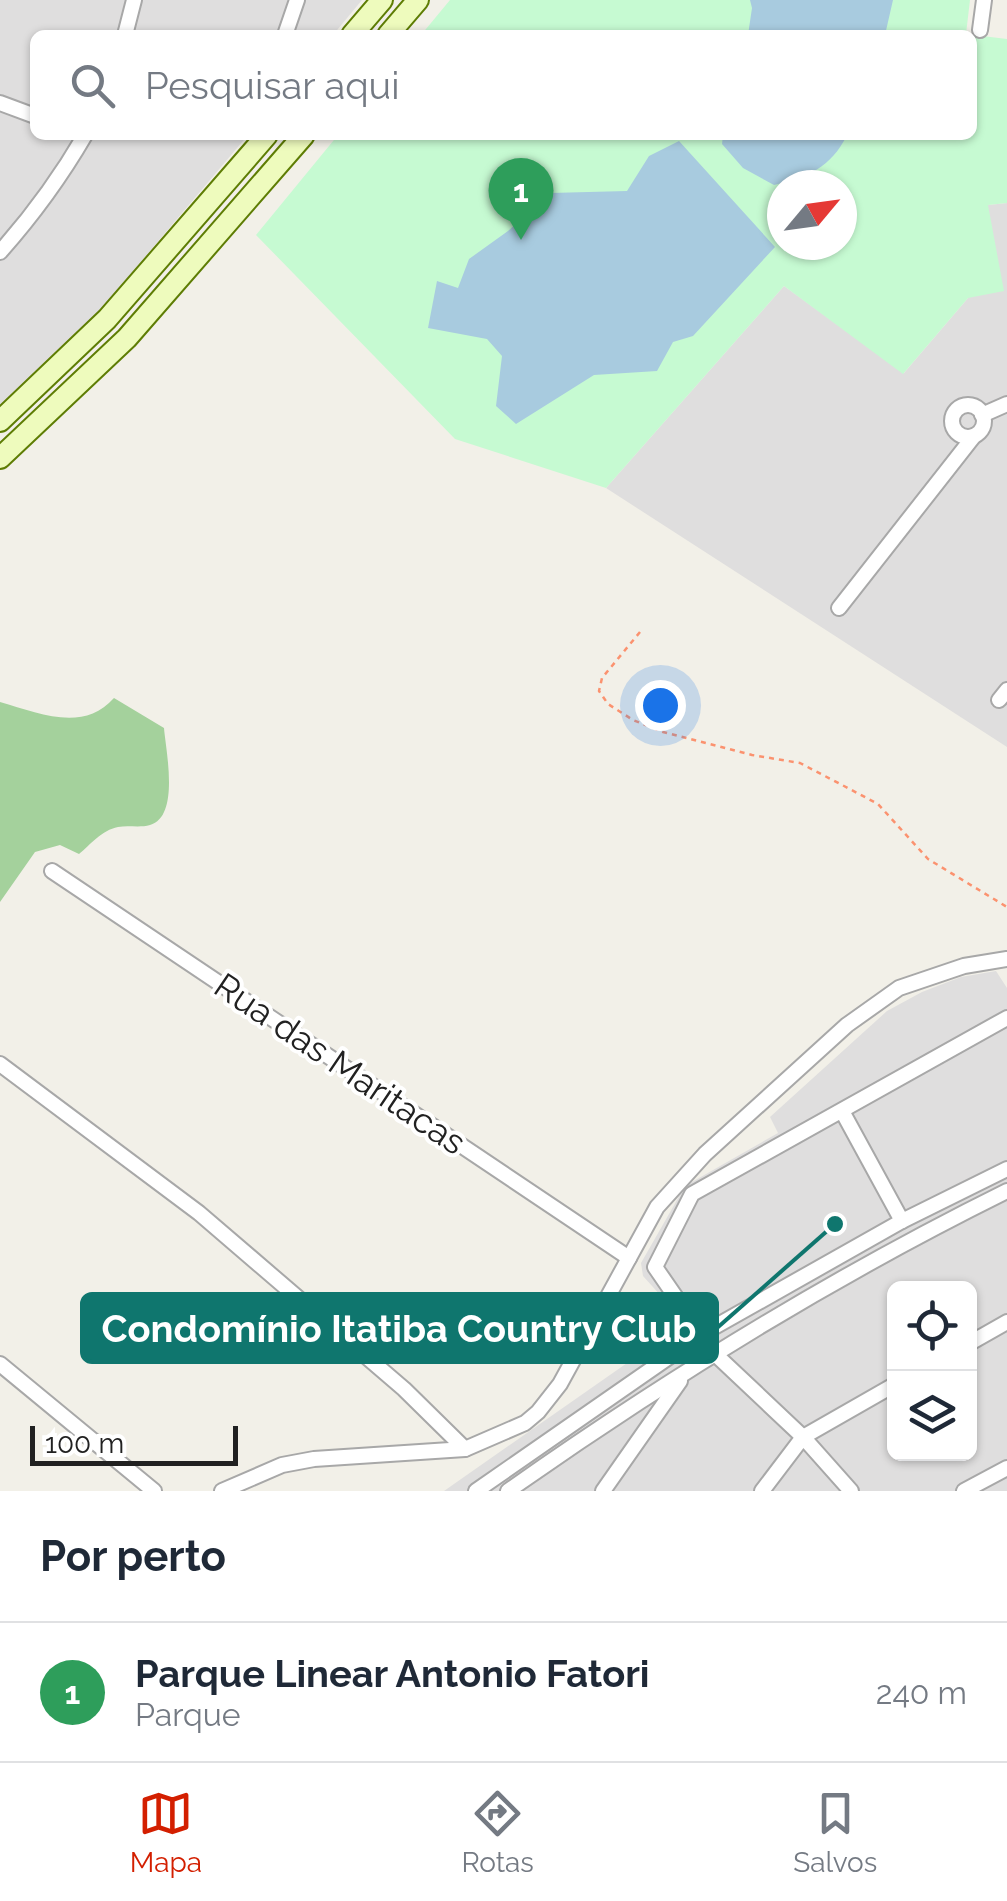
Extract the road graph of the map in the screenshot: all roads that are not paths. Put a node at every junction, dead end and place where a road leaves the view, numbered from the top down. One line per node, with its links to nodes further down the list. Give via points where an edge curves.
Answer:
1 (134, 0): 6 (street)
2 (296, 0): 7 (street)
3 (382, 0): 8 (main road)
4 (418, 0): 9 (main road)
5 (984, 0): 10 (street)
6 (126, 30)
7 (287, 30)
8 (356, 30)
9 (392, 30)
10 (980, 30)
11 (0, 102): 12 (street)
12 (30, 114)
13 (81, 140): 16 (street)
14 (263, 140): 19 (main road, via 107,319)
15 (300, 140): 21 (main road, via 127,338)
16 (0, 252)
17 (1007, 404): 18 (street)
18 (982, 415): 20 (street); 20 (street, via 966,406 953,416 956,431)
19 (0, 421)
20 (974, 436): 22 (street)
21 (0, 458)
22 (839, 608)
23 (52, 871): 31 (street, Rua das Maritacas)
24 (1007, 959): 31 (street, via 923,978 847,1025 675,1183)
25 (1007, 1018): 27 (street)
26 (0, 1064): 41 (street, via 199,1213)
27 (842, 1111): 30 (street); 33 (street, via 692,1194 655,1267)
28 (1007, 1169): 30 (street)
29 (1007, 1191): 35 (street)
30 (902, 1220): 33 (street)
31 (628, 1258): 41 (street, via 538,1412)
32 (1007, 1322): 34 (street)
33 (702, 1334): 35 (street); 40 (street)
34 (977, 1340)
35 (715, 1354): 37 (street); 39 (street)
36 (0, 1364): 44 (street)
37 (686, 1372): 42 (street); 48 (street)
38 (887, 1390): 39 (street)
39 (803, 1437): 49 (street); 50 (street)
40 (550, 1439): 42 (street); 46 (street)
41 (465, 1449): 45 (street, via 314,1459)
42 (560, 1454): 47 (street)
43 (1007, 1468): 51 (street)
44 (154, 1491)
45 (222, 1491)
46 (476, 1491)
47 (508, 1491)
48 (603, 1491)
49 (762, 1491)
50 (851, 1491)
51 (964, 1491)

